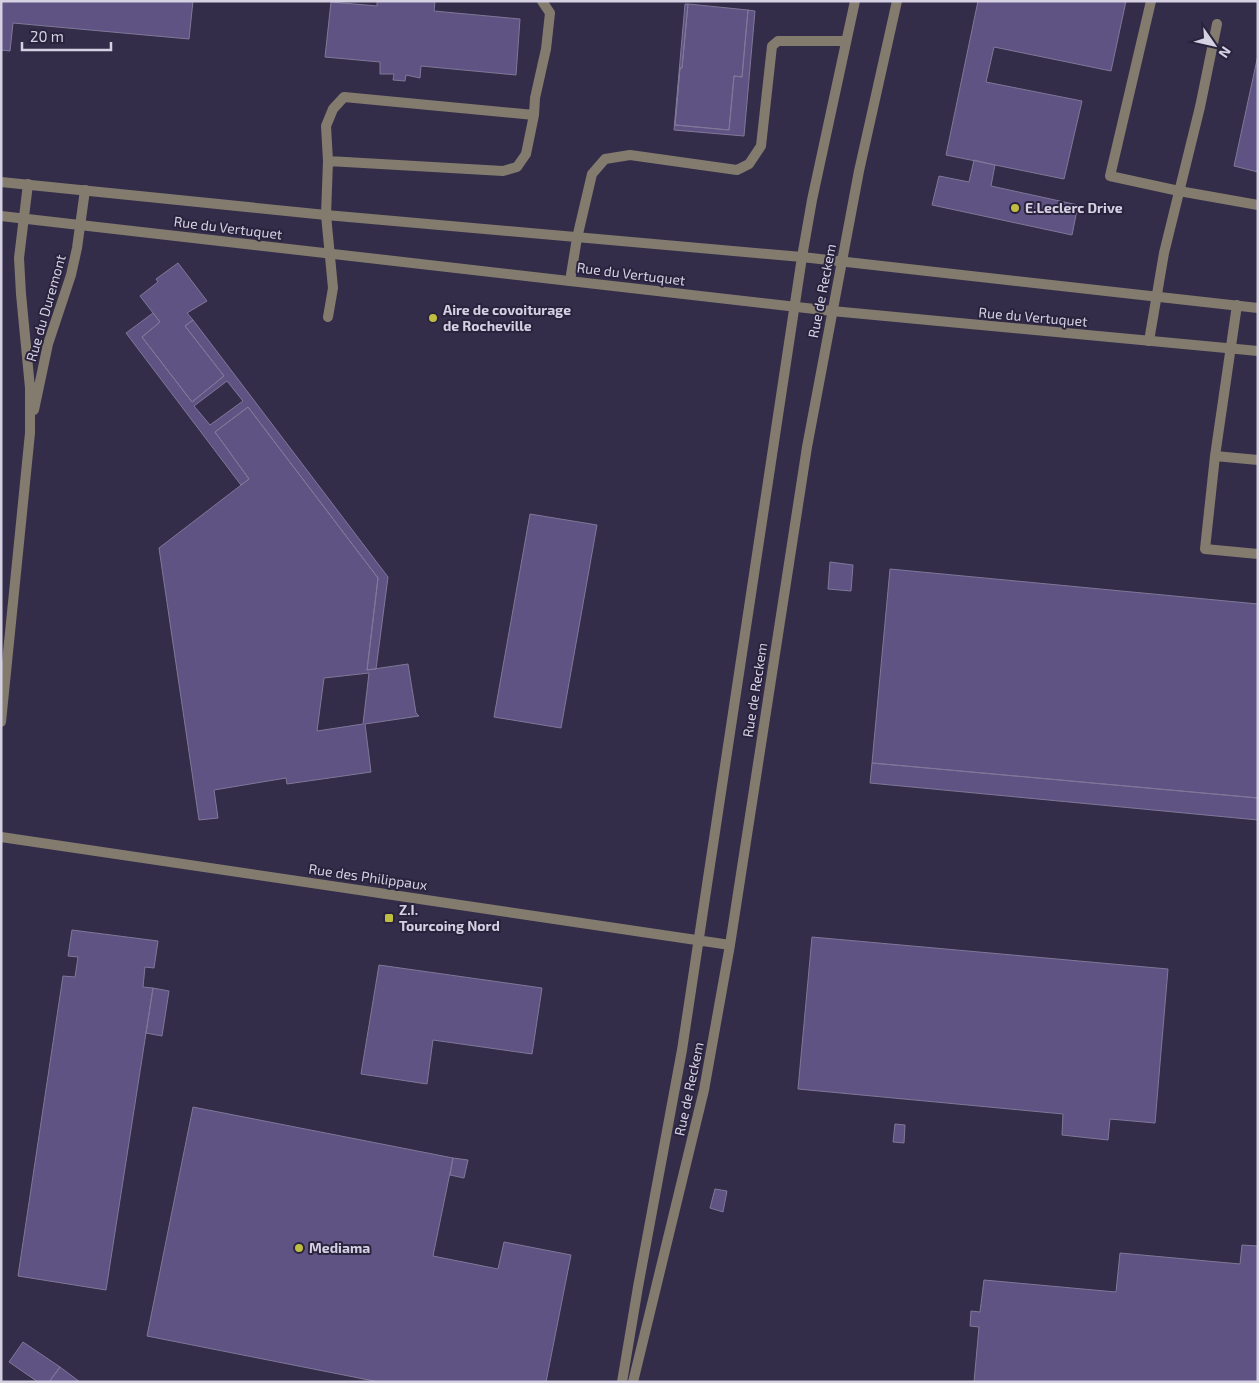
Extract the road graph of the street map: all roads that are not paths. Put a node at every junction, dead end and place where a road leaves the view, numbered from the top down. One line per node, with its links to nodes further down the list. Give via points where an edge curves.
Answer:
1 (542, 1): 7 (street, via 550,13)
2 (854, 1): 6 (street, Rue de Reckem)
3 (897, 1): 21 (street, Rue de Reckem)
4 (1151, 1): 12 (street, via 1110,176)
5 (1217, 24): 12 (street)
6 (846, 42): 18 (street, via 778,41 772,46 761,146 749,164 737,170 630,155 605,158 592,174); 20 (street, Rue de Reckem)
7 (534, 115): 8 (street, via 526,154 517,167 503,171); 8 (street, via 344,97 333,109 326,126)
8 (328, 161): 14 (street)
9 (1, 182): 10 (street, Rue du Vertuquet)
10 (28, 184): 11 (street, Rue du Vertuquet); 16 (street, Rue du Duremont)
11 (85, 190): 14 (street, Rue du Vertuquet); 17 (street, Rue du Duremont)
12 (1179, 191): 13 (street); 23 (street)
13 (1258, 205)
14 (326, 215): 18 (street, Rue du Vertuquet); 19 (street)
15 (1, 216): 16 (street, Rue du Vertuquet)
16 (24, 218): 17 (street, Rue du Vertuquet); 32 (street, Rue du Duremont, via 19,258 30,388)
17 (81, 225): 19 (street, Rue du Vertuquet); 32 (street, Rue du Duremont, via 71,275 48,344)
18 (577, 238): 20 (street, Rue du Vertuquet); 22 (street)
19 (329, 254): 22 (street, Rue du Vertuquet); 28 (street, via 333,288)
20 (802, 257): 21 (street, Rue du Vertuquet); 25 (street, Rue de Reckem)
21 (842, 261): 23 (street, Rue du Vertuquet); 27 (street, Rue de Reckem)
22 (570, 281): 25 (street, Rue du Vertuquet)
23 (1157, 296): 24 (street, Rue du Vertuquet); 29 (street)
24 (1237, 305): 26 (street, Rue du Vertuquet); 30 (street)
25 (795, 307): 27 (street, Rue du Vertuquet); 38 (street, Rue de Reckem)
26 (1258, 308)
27 (832, 311): 29 (street, Rue du Vertuquet); 39 (street, Rue de Reckem, via 806,447)
28 (328, 317)
29 (1149, 341): 30 (street, Rue du Vertuquet)
30 (1231, 348): 31 (street, Rue du Vertuquet); 33 (street)
31 (1258, 351)
32 (30, 433): 36 (street, Rue du Duremont)
33 (1215, 456): 34 (street); 35 (street, via 1205,549)
34 (1258, 460)
35 (1258, 554)
36 (1, 722)
37 (1, 837): 38 (street, Rue des Philippaux)
38 (699, 940): 39 (street, Rue des Philippaux); 40 (street, Rue de Reckem)
39 (730, 945): 41 (street, Rue de Reckem, via 704,1090)
40 (622, 1382)
41 (633, 1382)

